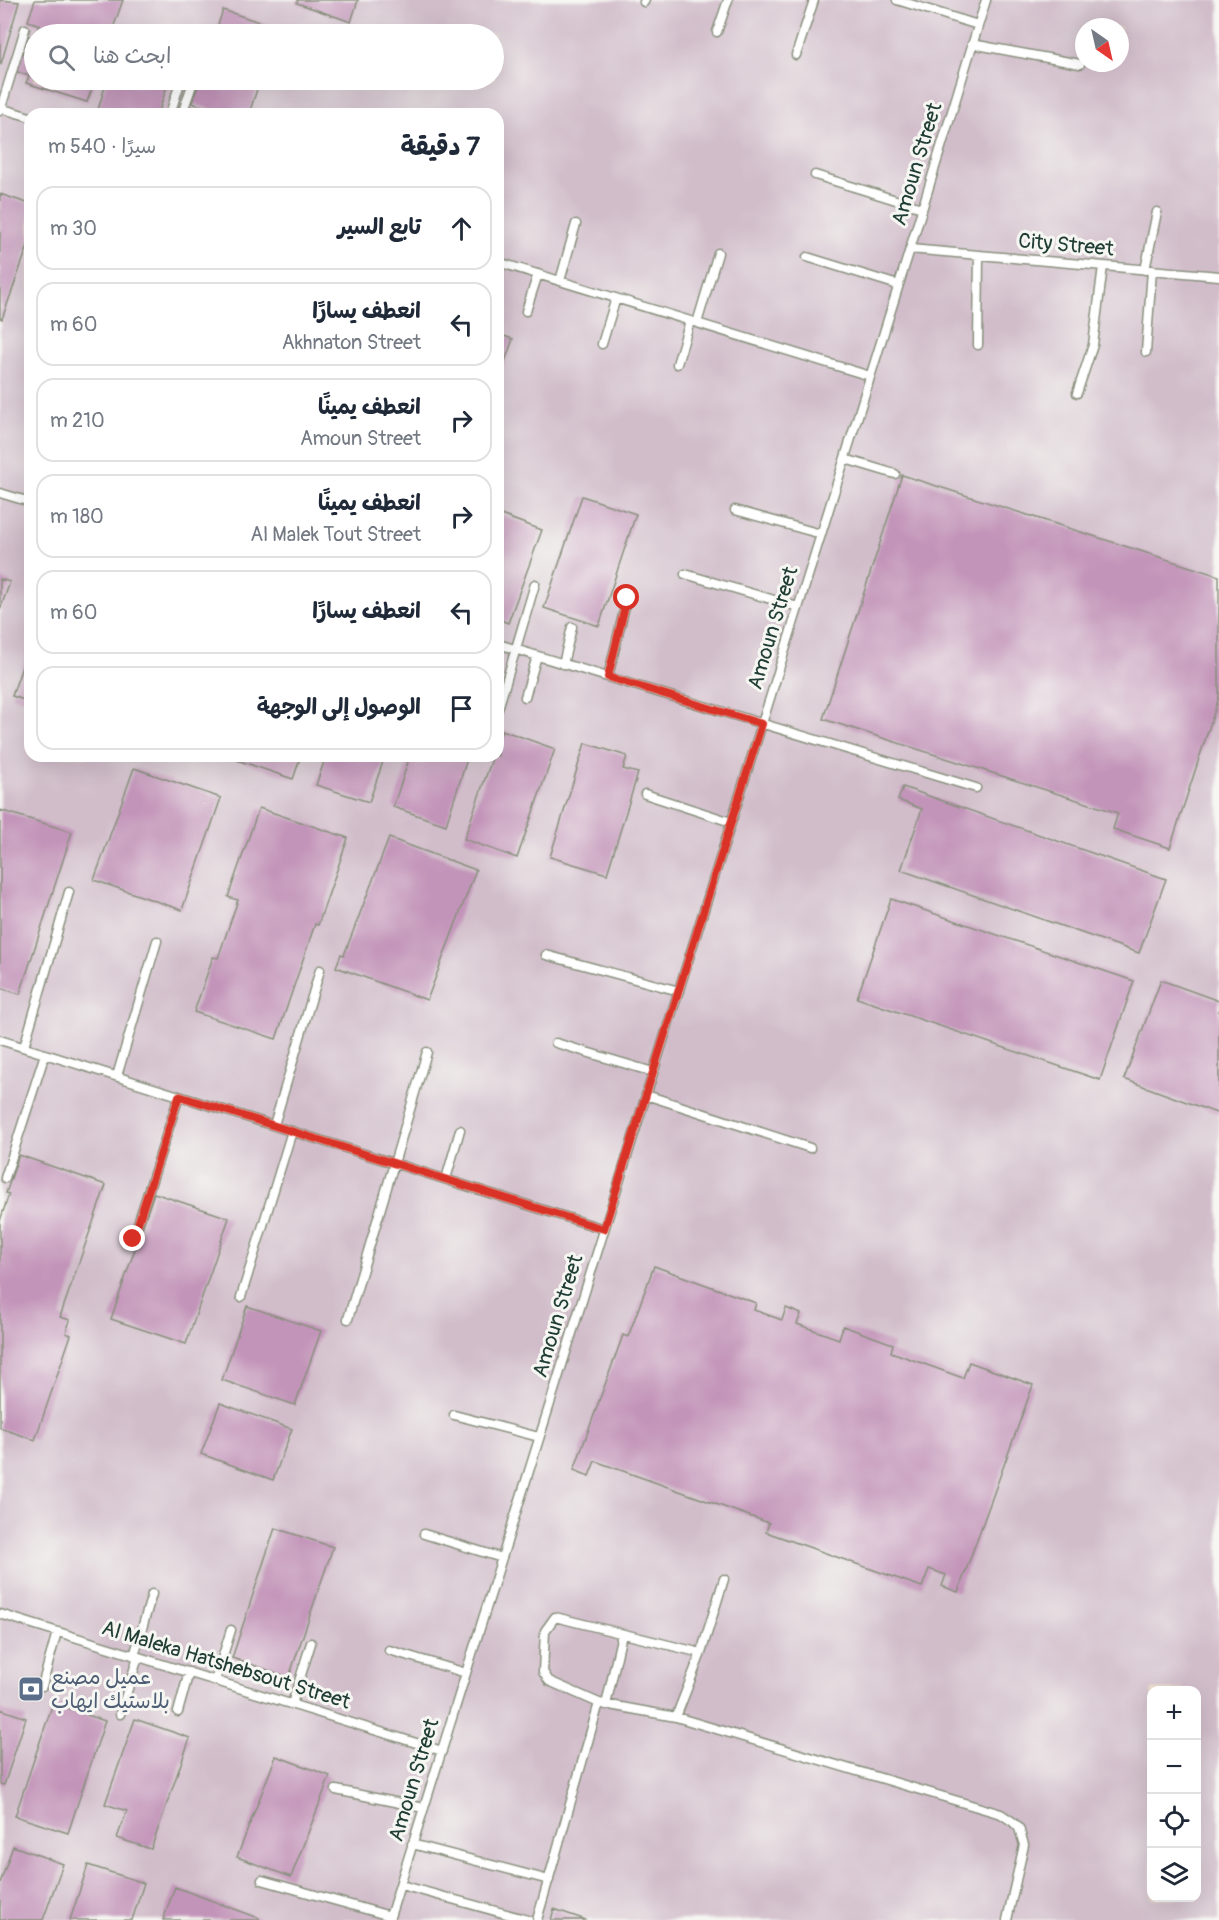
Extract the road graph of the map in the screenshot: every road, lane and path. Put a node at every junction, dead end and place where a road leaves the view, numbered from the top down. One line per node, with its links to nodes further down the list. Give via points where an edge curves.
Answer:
1 (728, 0): 7 (lane)
2 (814, 0): 9 (lane)
3 (897, 0): 5 (lane)
4 (986, 0): 5 (lane, Amoun Street)
5 (978, 25): 8 (lane, Amoun Street)
6 (24, 32): 15 (lane)
7 (717, 32)
8 (972, 44): 10 (lane); 18 (lane, Amoun Street)
9 (796, 55)
10 (1075, 63)
11 (178, 90): 13 (lane)
12 (189, 90): 14 (lane)
13 (172, 108)
14 (184, 108)
15 (0, 109): 16 (lane)
16 (24, 115)
17 (815, 175): 18 (lane)
18 (922, 208): 21 (lane, Amoun Street)
19 (1157, 212): 27 (lane)
20 (576, 224): 30 (lane)
21 (910, 249): 23 (lane, City Street); 31 (lane, Amoun Street)
22 (718, 253): 34 (lane)
23 (979, 255): 26 (lane, City Street); 36 (lane)
24 (807, 257): 31 (lane)
25 (504, 264): 28 (lane)
26 (1104, 266): 27 (lane, City Street); 40 (lane, via 1092,345)
27 (1148, 270): 29 (lane, City Street); 37 (lane)
28 (538, 274): 30 (lane); 33 (lane)
29 (1219, 276)
30 (560, 281): 32 (lane)
31 (898, 285): 39 (lane, Amoun Street)
32 (616, 298): 34 (lane); 35 (lane)
33 (526, 311)
34 (694, 322): 38 (lane); 39 (lane)
35 (602, 344)
36 (978, 345)
37 (1146, 352)
38 (677, 364)
39 (870, 376): 41 (lane, Amoun Street)
40 (1077, 393)
41 (844, 459): 42 (lane); 46 (lane, Amoun Street)
42 (895, 474)
43 (0, 493): 44 (lane)
44 (24, 500)
45 (735, 510): 46 (lane)
46 (821, 534): 50 (lane, Amoun Street)
47 (685, 574): 50 (lane)
48 (536, 585): 53 (lane)
49 (627, 598): 56 (lane)
50 (798, 607): 59 (lane, Amoun Street)
51 (572, 627): 55 (lane)
52 (504, 646): 53 (lane)
53 (516, 650): 54 (lane); 57 (lane)
54 (537, 656): 55 (lane); 58 (lane)
55 (563, 664): 56 (lane)
56 (608, 677): 59 (lane)
57 (504, 689)
58 (525, 697)
59 (762, 724): 60 (lane); 62 (lane, Amoun Street)
60 (976, 788)
61 (645, 794): 62 (lane)
62 (731, 822): 67 (lane, Amoun Street)
63 (69, 892): 70 (lane)
64 (157, 941): 74 (lane)
65 (546, 955): 67 (lane)
66 (320, 970): 77 (lane)
67 (679, 991): 73 (lane, Amoun Street)
68 (0, 1040): 70 (lane)
69 (556, 1043): 73 (lane)
70 (24, 1047): 72 (lane)
71 (427, 1052): 81 (lane)
72 (45, 1054): 74 (lane); 82 (lane)
73 (653, 1072): 75 (lane, Amoun Street)
74 (117, 1076): 76 (lane)
75 (646, 1095): 80 (lane); 84 (lane, Amoun Street)
76 (179, 1096): 77 (lane); 85 (lane)
77 (274, 1125): 79 (lane)
78 (460, 1130): 83 (lane)
79 (292, 1131): 81 (lane); 86 (lane)
80 (810, 1148)
81 (394, 1163): 83 (lane); 87 (lane)
82 (6, 1178)
83 (446, 1179): 84 (lane)
84 (604, 1229): 89 (lane, Amoun Street)
85 (133, 1239)
86 (241, 1297)
87 (348, 1318)
88 (454, 1415): 89 (lane)
89 (540, 1437): 91 (lane, Amoun Street)
90 (424, 1534): 91 (lane)
91 (502, 1558): 103 (lane, Amoun Street)
92 (724, 1579): 100 (lane)
93 (152, 1594): 101 (lane)
94 (0, 1614): 96 (lane, Al Maleka Hatshebsout Street)
95 (231, 1630): 104 (lane)
96 (57, 1632): 101 (lane, Al Maleka Hatshebsout Street); 105 (lane)
97 (622, 1634): 100 (lane); 107 (lane); 107 (lane, via 555,1617 545,1631 543,1672 549,1681)
98 (311, 1643): 106 (lane)
99 (389, 1650): 103 (lane)
100 (701, 1653): 110 (lane)
101 (136, 1656): 102 (lane, Al Maleka Hatshebsout Street); 109 (lane)
102 (189, 1672): 104 (lane, Al Maleka Hatshebsout Street); 108 (lane)
103 (466, 1673): 111 (lane, Amoun Street)
104 (215, 1681): 106 (lane, Al Maleka Hatshebsout Street)
105 (42, 1686)
106 (292, 1704): 111 (lane, Al Maleka Hatshebsout Street)
107 (603, 1704): 110 (lane); 116 (lane)
108 (178, 1712)
109 (120, 1714)
110 (676, 1717): 121 (lane, via 1001,1814 1019,1828 1024,1845)
111 (442, 1751): 113 (lane, Amoun Street)
112 (336, 1790): 113 (lane)
113 (424, 1808): 114 (lane, Amoun Street)
114 (412, 1844): 116 (lane); 117 (lane, Amoun Street)
115 (262, 1880): 118 (lane)
116 (549, 1880): 120 (lane)
117 (401, 1885): 118 (lane, Amoun Street); 119 (lane)
118 (389, 1918)
119 (528, 1920)
120 (537, 1920)
121 (1007, 1920)

